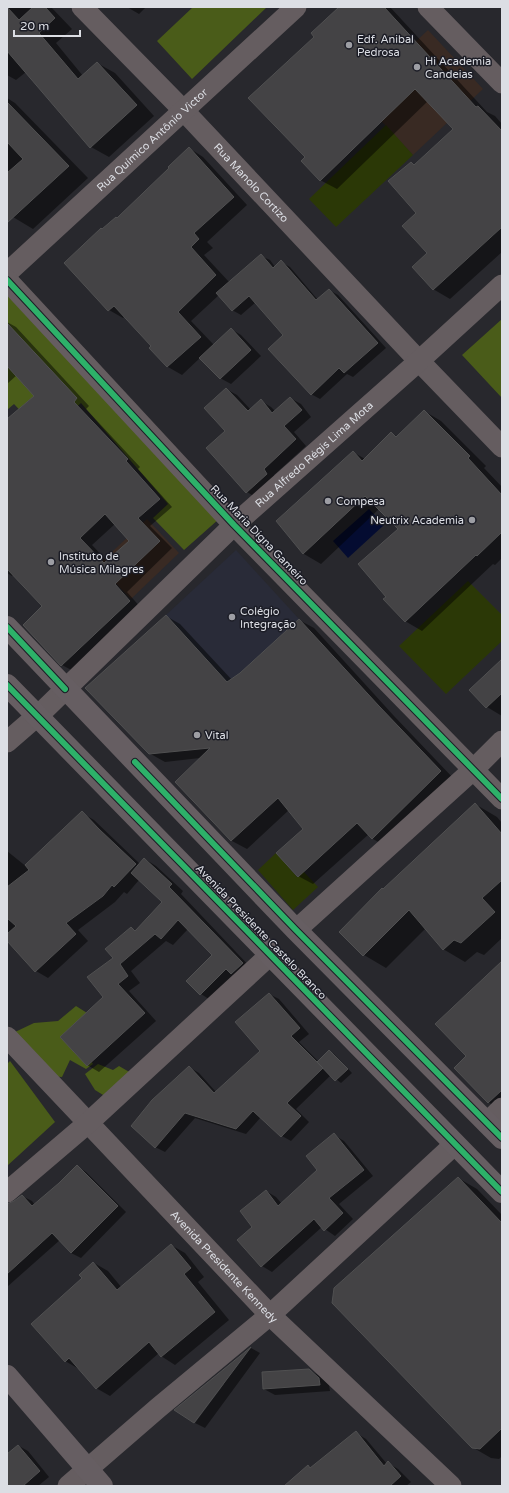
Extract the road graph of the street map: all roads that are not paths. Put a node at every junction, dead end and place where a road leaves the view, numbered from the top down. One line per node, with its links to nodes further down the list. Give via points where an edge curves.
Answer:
1 (82, 7): 5 (street, Rua Manolo Cortizo)
2 (296, 7): 5 (street, Rua Químico Antônio Victor)
3 (428, 7): 4 (street)
4 (502, 83)
5 (184, 111): 6 (street, Rua Químico Antônio Victor); 9 (street, Rua Manolo Cortizo)
6 (7, 273)
7 (7, 280): 11 (street, Rua Maria Digna Gameiro)
8 (502, 285): 9 (street, Rua Alfredo Régis Lima Mota)
9 (419, 361): 10 (street, Rua Manolo Cortizo); 11 (street, Rua Alfredo Régis Lima Mota)
10 (502, 447)
11 (234, 525): 14 (street, Rua Alfredo Régis Lima Mota); 18 (street, Rua Maria Digna Gameiro)
12 (7, 627): 14 (main road)
13 (7, 685): 15 (main road, Avenida Presidente Castelo Branco)
14 (65, 689): 15 (street, Rua Alfredo Régis Lima Mota); 20 (main road)
15 (36, 716): 17 (street, Rua Alfredo Régis Lima Mota); 21 (main road, Avenida Presidente Castelo Branco)
16 (502, 741): 18 (street)
17 (7, 742)
18 (474, 769): 19 (street, Rua Maria Digna Gameiro); 20 (street)
19 (502, 799)
20 (296, 930): 24 (main road)
21 (270, 955): 23 (street); 25 (main road, Avenida Presidente Castelo Branco)
22 (7, 1037): 23 (street, Avenida Presidente Kennedy)
23 (88, 1123): 26 (street); 28 (street, Avenida Presidente Kennedy)
24 (497, 1123)
25 (455, 1144): 27 (main road, Avenida Presidente Castelo Branco); 28 (street)
26 (7, 1192)
27 (502, 1192)
28 (270, 1315): 30 (street); 33 (street, Avenida Presidente Kennedy)
29 (7, 1376): 30 (main road)
30 (87, 1469): 31 (street); 32 (main road)
31 (68, 1486)
32 (102, 1486)
33 (451, 1486)

